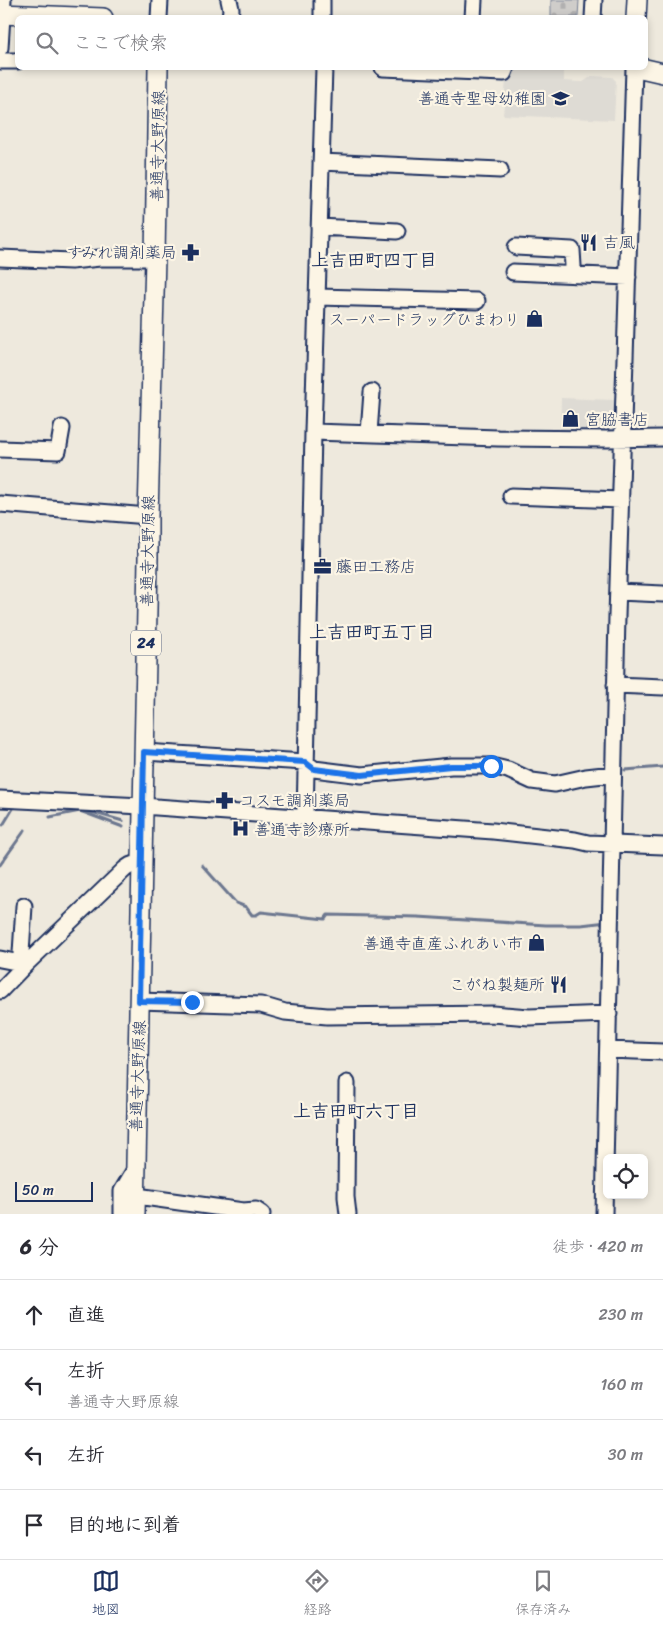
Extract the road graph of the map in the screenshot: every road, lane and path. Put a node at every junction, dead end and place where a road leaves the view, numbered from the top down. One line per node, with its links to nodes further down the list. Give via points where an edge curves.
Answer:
1 (160, 0): 9 (street)
2 (229, 0): 10 (street)
3 (322, 0): 11 (street)
4 (474, 0): 12 (street)
5 (594, 0): 13 (street)
6 (637, 0): 14 (main road)
7 (2, 9): 8 (main road); 15 (street)
8 (70, 15)
9 (159, 15)
10 (231, 15)
11 (322, 15)
12 (474, 15)
13 (593, 15)
14 (636, 15)
15 (0, 48)
16 (0, 61): 17 (street)
17 (15, 61)
18 (158, 70): 31 (main road, 善通寺大野原線 / 24)
19 (324, 70): 25 (street)
20 (443, 70): 21 (street)
21 (505, 70)
22 (634, 70): 33 (street)
23 (648, 70): 24 (main road)
24 (663, 73)
25 (321, 162): 26 (street); 27 (street)
26 (500, 170)
27 (319, 227): 28 (street); 34 (street)
28 (397, 231)
29 (516, 247): 33 (street, via 572,250 569,266)
30 (0, 258): 31 (street, via 71,261)
31 (155, 258): 46 (main road, 善通寺大野原線 / 24)
32 (513, 272): 33 (street)
33 (628, 272): 40 (street)
34 (316, 297): 35 (street); 38 (street)
35 (477, 301)
36 (372, 392): 39 (street)
37 (62, 428): 42 (street, via 58,451)
38 (313, 432): 39 (street); 52 (street)
39 (369, 433): 40 (street)
40 (622, 438): 41 (street); 44 (street)
41 (663, 438)
42 (0, 449)
43 (511, 496): 44 (street)
44 (620, 500): 47 (street)
45 (0, 504): 46 (street)
46 (148, 516): 51 (main road, 善通寺大野原線 / 24)
47 (618, 592): 48 (street); 49 (street)
48 (663, 594)
49 (615, 685): 50 (street); 53 (street)
50 (663, 687)
51 (144, 752): 52 (street); 55 (main road, 善通寺大野原線 / 24)
52 (305, 762): 53 (street, via 314,769 362,775 451,766 491,766 532,781 555,784); 56 (street)
53 (613, 774): 57 (street)
54 (0, 799): 55 (street)
55 (142, 806): 56 (street); 59 (main road, 善通寺大野原線 / 24)
56 (305, 819): 57 (street, via 493,831)
57 (611, 844): 58 (street); 65 (street)
58 (663, 846)
59 (141, 863): 62 (street, via 125,869); 64 (main road, 善通寺大野原線 / 24)
60 (24, 906): 62 (street, via 21,953)
61 (0, 959): 62 (street)
62 (26, 964): 63 (street)
63 (0, 991)
64 (139, 1001): 65 (street, via 261,1005 285,1012 327,1016); 69 (main road, 善通寺大野原線 / 24)
65 (609, 1014): 66 (street)
66 (608, 1050): 67 (street); 76 (street)
67 (663, 1052)
68 (347, 1083): 75 (street)
69 (134, 1171): 70 (street, via 144,1190); 71 (street, via 122,1191); 72 (main road, 善通寺大野原線 / 24)
70 (144, 1197): 73 (street); 74 (street, via 256,1210)
71 (122, 1214)
72 (134, 1214)
73 (144, 1214)
74 (262, 1214)
75 (348, 1214)
76 (604, 1214)

